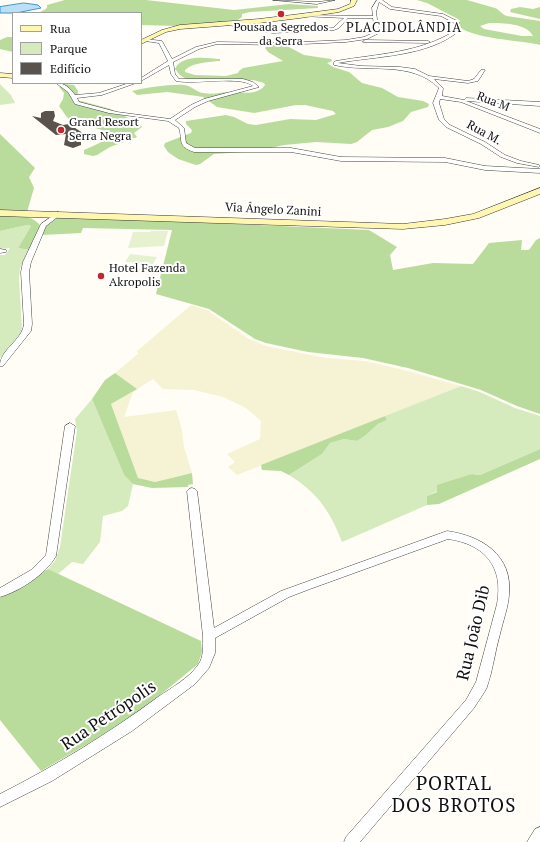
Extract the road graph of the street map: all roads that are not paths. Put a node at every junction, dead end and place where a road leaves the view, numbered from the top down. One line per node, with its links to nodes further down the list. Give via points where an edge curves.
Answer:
1 (275, 0): 2 (street)
2 (291, 0): 3 (street, via 323,3)
3 (333, 0)
4 (354, 0): 8 (street, via 352,5 339,10)
5 (379, 0): 7 (street); 10 (street, via 374,8)
6 (385, 0): 7 (street)
7 (397, 9): 14 (street, via 436,14 458,23 458,30)
8 (303, 16): 9 (street); 11 (street)
9 (347, 17): 10 (street); 11 (street, via 334,29 286,32 263,31)
10 (374, 17): 13 (street, via 377,33 371,37)
11 (219, 23): 12 (street, via 175,28)
12 (144, 41): 15 (street, via 160,42)
13 (340, 41): 14 (street); 15 (street, via 217,43)
14 (440, 42): 19 (street, via 368,58 336,62 342,66 405,69)
15 (171, 61): 20 (street); 28 (street, via 173,74 178,80 242,80 254,83 257,87 206,100)
16 (483, 72): 19 (street, via 476,80 468,82)
17 (0, 75): 18 (street)
18 (12, 76)
19 (429, 76): 23 (street)
20 (142, 79)
21 (60, 84): 24 (street)
22 (131, 84): 24 (street, via 100,94)
23 (441, 90): 25 (street); 26 (street)
24 (74, 97): 28 (street, via 77,103 89,108)
25 (438, 97): 26 (street, Rua M); 30 (street, Rua M., via 436,103 442,120 448,126 503,156)
26 (451, 98): 27 (street); 29 (street, Rua M)
27 (540, 104)
28 (170, 121): 31 (street, via 180,126 186,146 194,150 291,150 341,159 445,160 485,168)
29 (540, 131)
30 (540, 167)
31 (540, 171)
32 (540, 191): 35 (street, Via Ângelo Zanini, via 471,217 404,227 373,228)
33 (0, 213): 34 (street, Via Ângelo Zanini)
34 (31, 214): 35 (street, Via Ângelo Zanini); 36 (street)
35 (58, 214): 36 (street)
36 (43, 225): 37 (street, via 25,272 27,331)
37 (0, 364)
38 (70, 426): 40 (street, via 51,556 47,564)
39 (192, 491): 41 (street, Rua Petrópolis)
40 (0, 594)
41 (209, 636): 42 (street, Rua Petrópolis, via 209,653 203,668 191,680 114,735 47,777); 44 (street, Rua João Dib, via 292,592 447,534 477,542 489,551 498,563 504,578 504,595 480,687 470,704)
42 (0, 801)
43 (540, 834): 45 (street)
44 (352, 842)
45 (534, 842)

